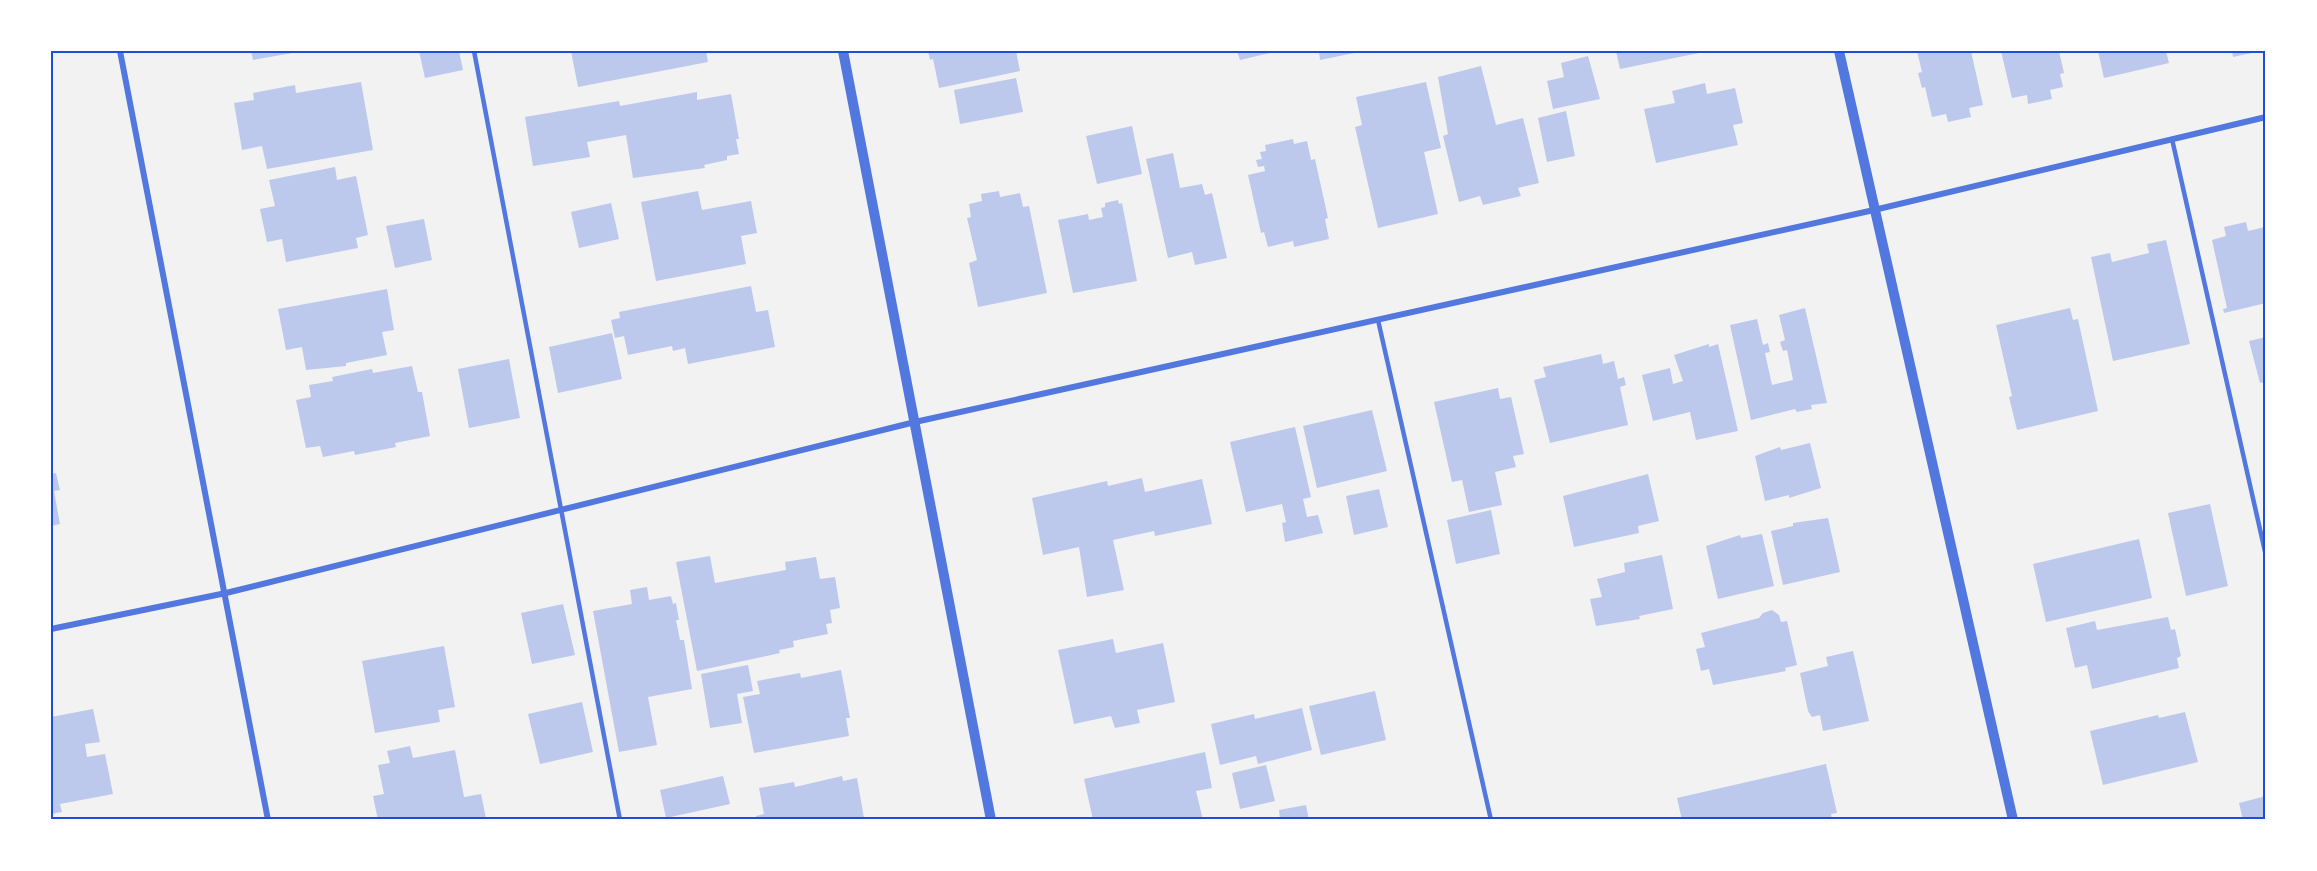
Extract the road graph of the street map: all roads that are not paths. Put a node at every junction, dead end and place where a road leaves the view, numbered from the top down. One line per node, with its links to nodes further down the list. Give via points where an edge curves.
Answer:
1 (120, 51): 12 (street)
2 (474, 51): 10 (lane)
3 (843, 51): 9 (street)
4 (1839, 51): 7 (street)
5 (2266, 117): 6 (street)
6 (2172, 139): 7 (street); 11 (lane)
7 (1874, 210): 8 (street); 18 (street)
8 (1378, 320): 9 (street); 17 (lane)
9 (915, 423): 10 (street); 16 (street)
10 (561, 510): 12 (street); 15 (lane)
11 (2266, 556)
12 (226, 593): 13 (street); 14 (street)
13 (51, 629)
14 (268, 820)
15 (620, 820)
16 (991, 820)
17 (1491, 820)
18 (2013, 820)

